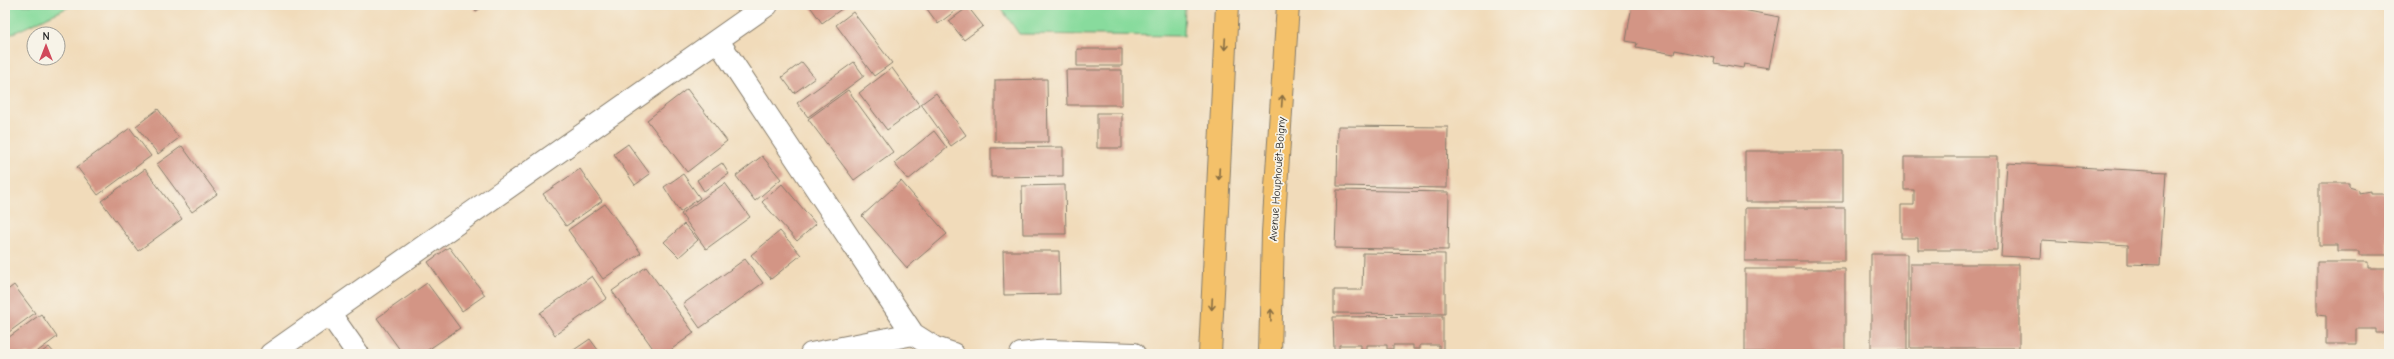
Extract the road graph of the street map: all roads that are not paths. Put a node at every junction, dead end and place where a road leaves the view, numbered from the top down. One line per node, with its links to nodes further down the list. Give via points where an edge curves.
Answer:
1 (767, 5): 4 (street)
2 (1227, 5): 13 (highway, one-way to 13)
3 (1288, 5): 14 (highway, Avenue Houphouët-Boigny, one-way to 3, via 1273,233)
4 (718, 41): 5 (street); 6 (street)
5 (330, 314): 7 (street); 8 (street)
6 (913, 334): 9 (street); 10 (street, via 935,348)
7 (271, 354)
8 (358, 354)
9 (811, 354)
10 (953, 354)
11 (1021, 354): 12 (street, via 1048,351)
12 (1134, 354)
13 (1210, 354)
14 (1270, 354)

